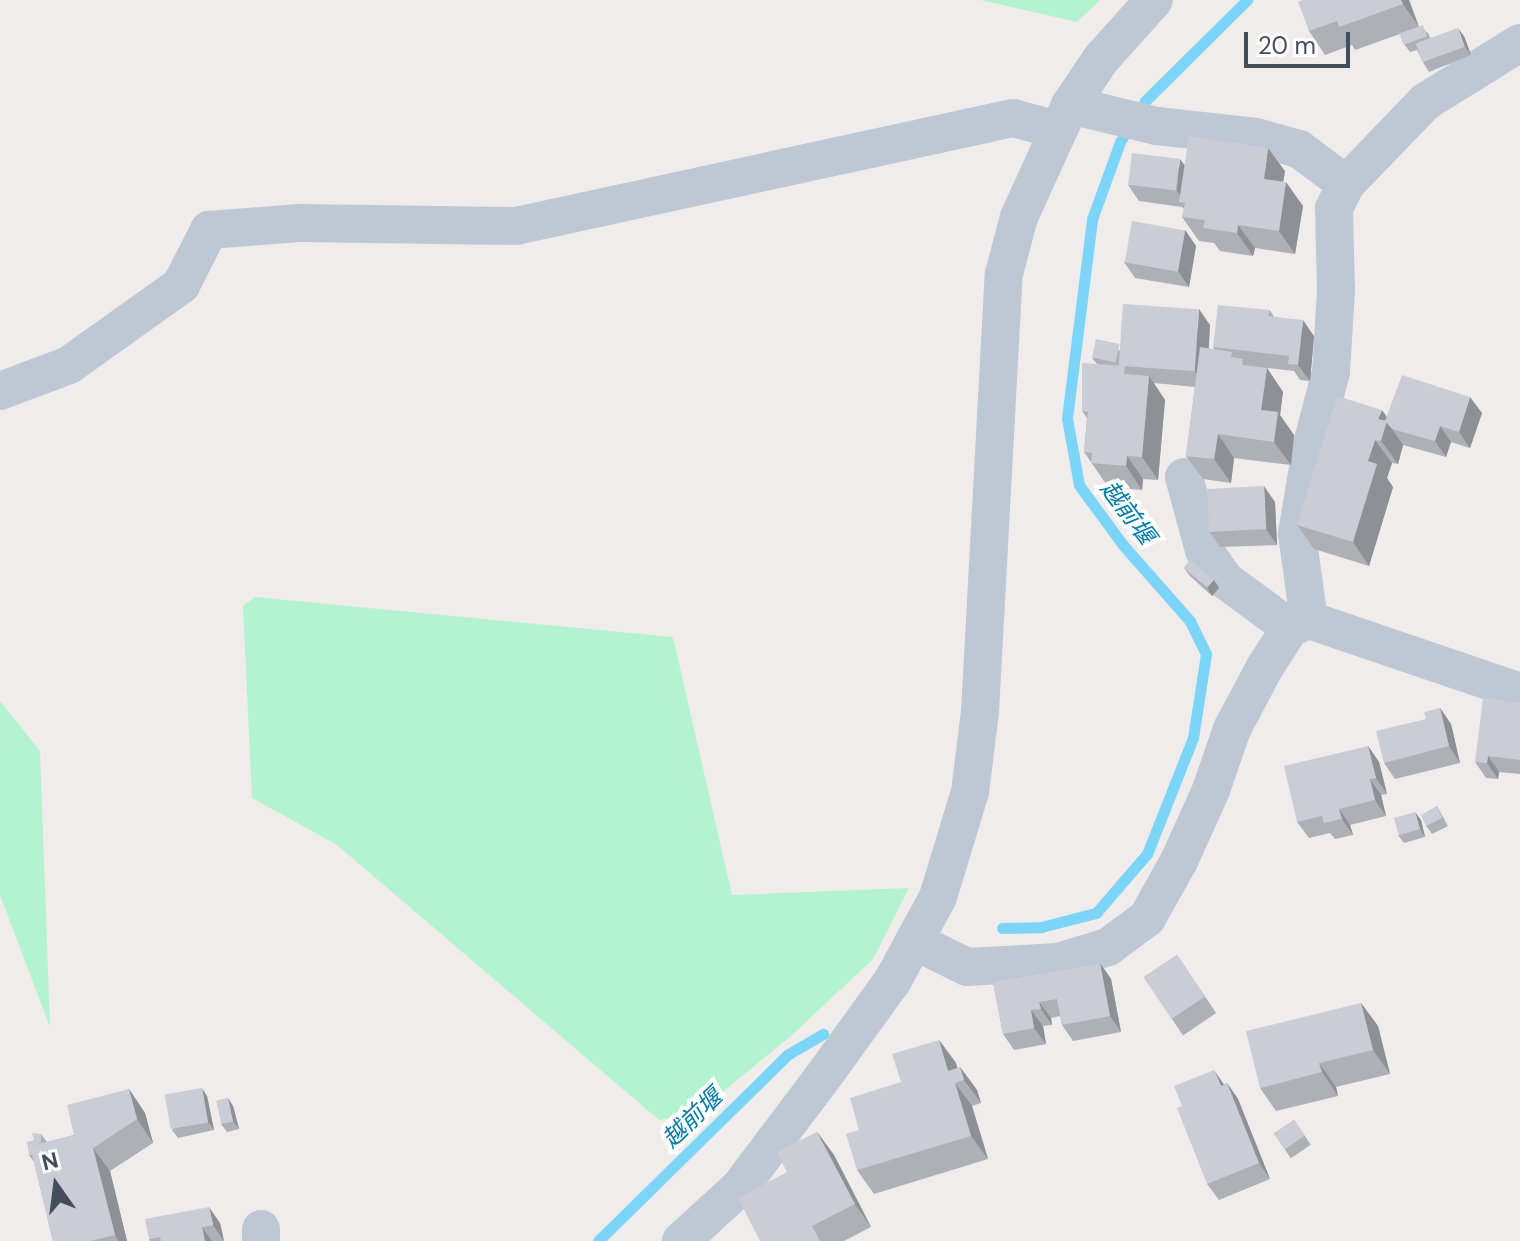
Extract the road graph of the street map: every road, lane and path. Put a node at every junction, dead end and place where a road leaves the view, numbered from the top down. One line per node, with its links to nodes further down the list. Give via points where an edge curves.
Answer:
1 (1154, 0): 3 (street, via 1101,59)
2 (1519, 45): 4 (street, via 1425,102)
3 (1064, 117): 4 (street, via 1113,115 1157,126 1256,137 1299,149); 5 (street, via 1013,118 516,226 300,223 209,230 181,285 69,365); 9 (street, via 1019,217 1004,274 980,712 970,792 938,897)
4 (1346, 184): 7 (street, via 1334,209 1331,372 1297,534)
5 (0, 391)
6 (1184, 477): 7 (street, via 1204,550 1225,580)
7 (1300, 624): 8 (street); 9 (street, via 1265,667 1232,729 1211,790 1147,918 1108,947 1058,962 967,967)
8 (1520, 692)
9 (914, 941): 10 (street, via 893,980 740,1187)
10 (681, 1241)

